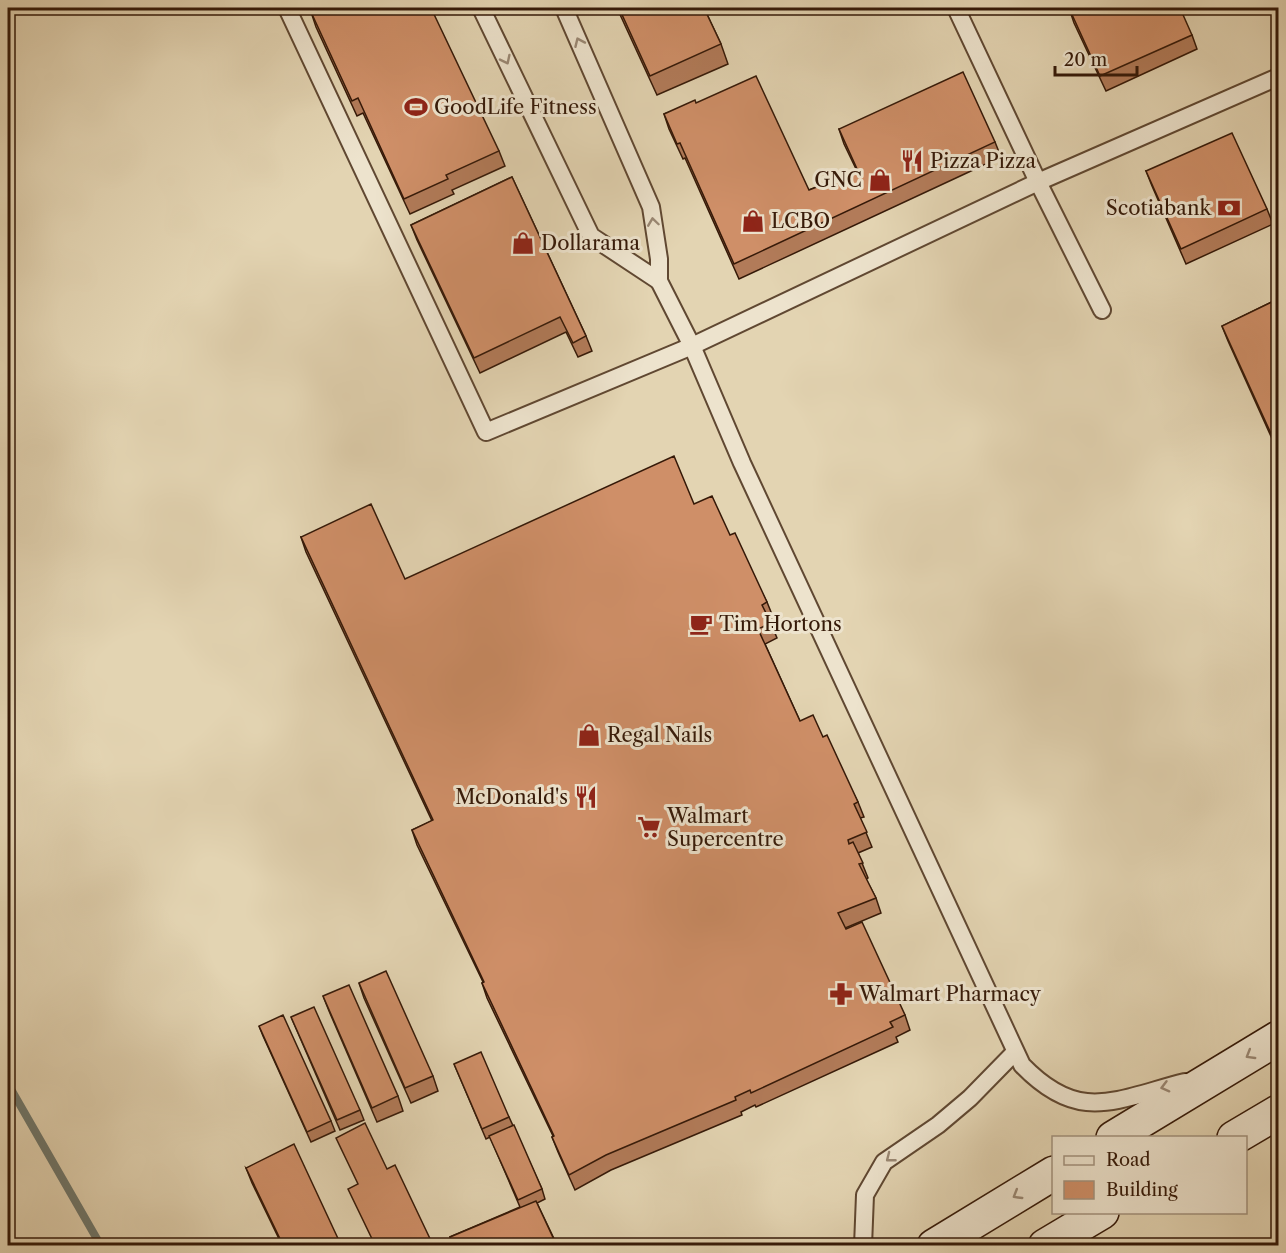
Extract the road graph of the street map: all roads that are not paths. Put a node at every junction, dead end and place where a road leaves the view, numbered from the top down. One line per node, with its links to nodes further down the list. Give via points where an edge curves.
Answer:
1 (287, 8): 9 (lane, via 486,432)
2 (481, 8): 7 (lane, one-way to 7, via 591,236)
3 (564, 8): 7 (lane, one-way to 3, via 651,207)
4 (956, 8): 6 (lane)
5 (1278, 77): 6 (lane)
6 (1038, 182): 8 (lane); 9 (lane)
7 (659, 280): 9 (lane)
8 (1102, 310)
9 (692, 346): 11 (lane, via 742,464)
10 (1278, 1038): 12 (main road, one-way to 12)
11 (1015, 1052): 12 (lane, one-way to 11, via 1100,1104 1076,1102 1039,1082); 18 (lane, one-way to 18, via 938,1125 884,1162 865,1195)
12 (1222, 1072): 14 (main road)
13 (1278, 1112): 15 (main road)
14 (1115, 1136)
15 (1236, 1136)
16 (1052, 1174): 19 (main road, one-way to 19)
17 (1099, 1214): 20 (main road)
18 (864, 1245)
19 (934, 1245)
20 (1045, 1245)

